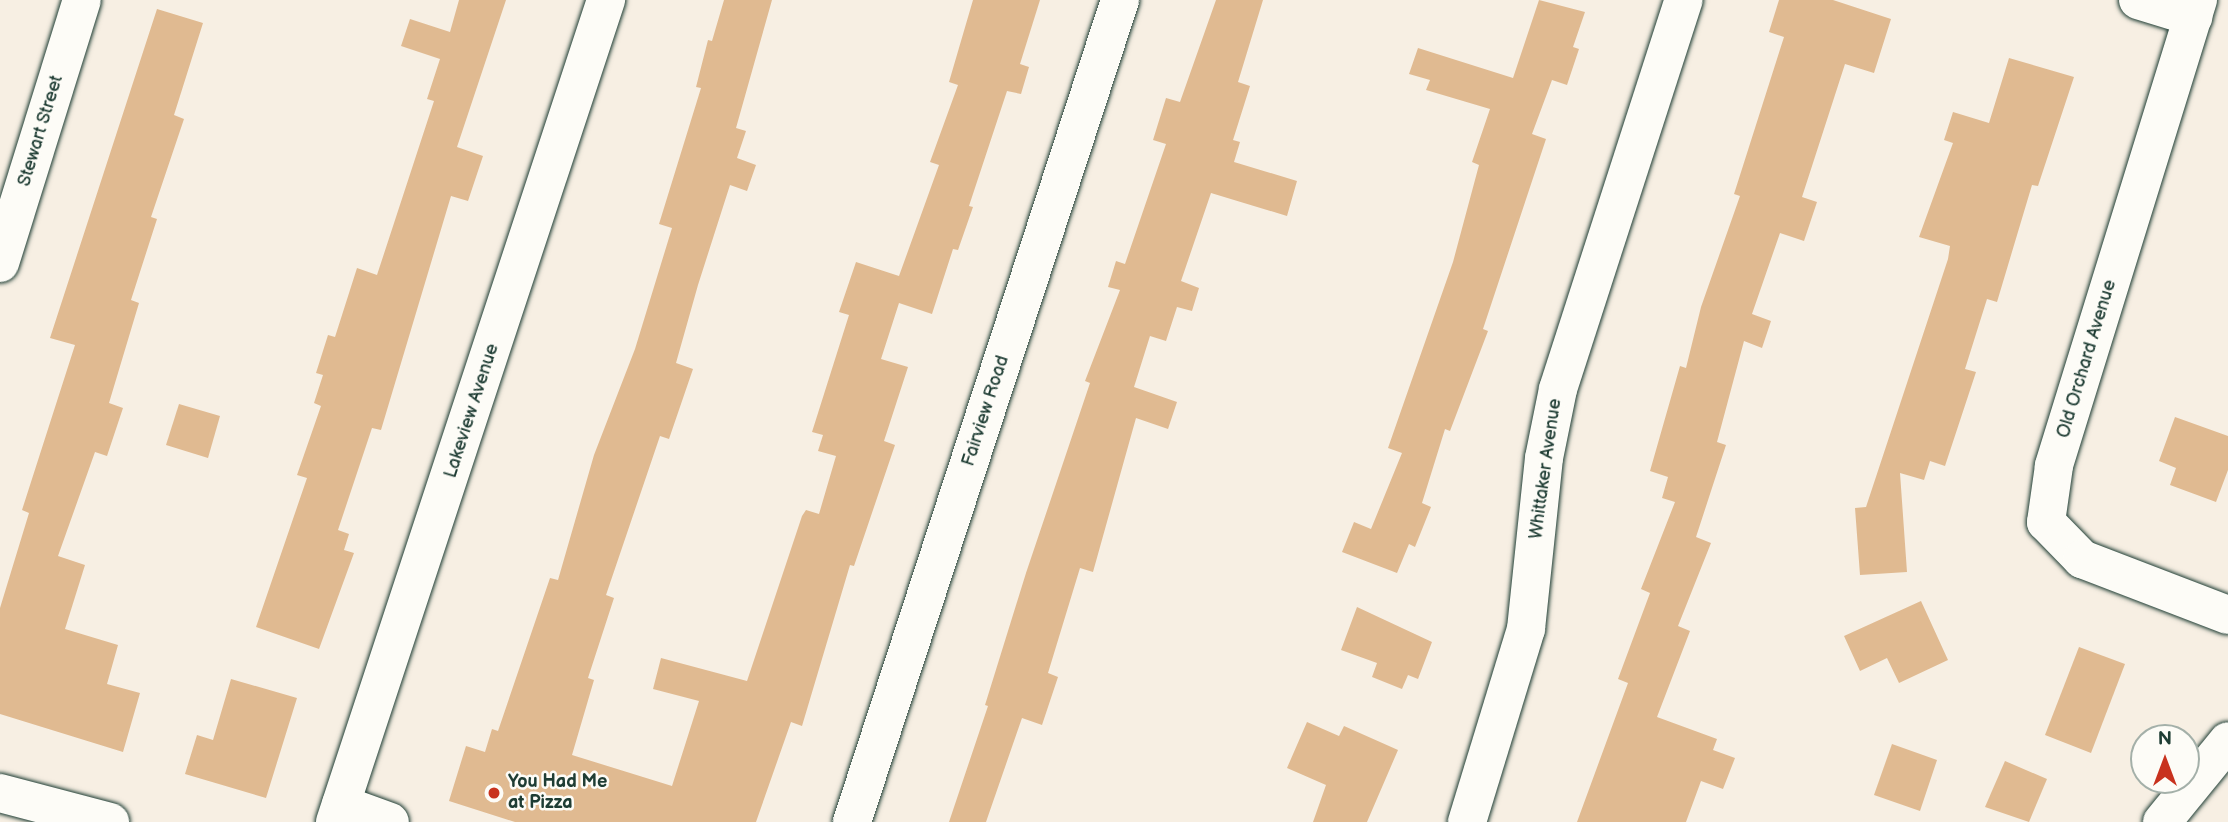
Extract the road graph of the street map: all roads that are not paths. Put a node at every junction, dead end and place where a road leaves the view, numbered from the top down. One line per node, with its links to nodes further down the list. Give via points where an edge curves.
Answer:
1 (82, 0): 7 (street, Stewart Street)
2 (606, 0): 11 (street, Lakeview Avenue)
3 (1120, 0): 14 (street, Fairview Road)
4 (1684, 0): 15 (street, Whittaker Avenue, via 1558,389 1544,458 1526,629)
5 (2138, 0): 6 (street)
6 (2196, 8): 8 (street, Old Orchard Avenue, via 2054,466 2046,522 2082,559)
7 (0, 263)
8 (2228, 615)
9 (2228, 741): 16 (street)
10 (0, 793): 12 (street)
11 (338, 813): 13 (street)
12 (110, 822)
13 (390, 822)
14 (852, 822)
15 (1467, 822)
16 (2162, 822)

